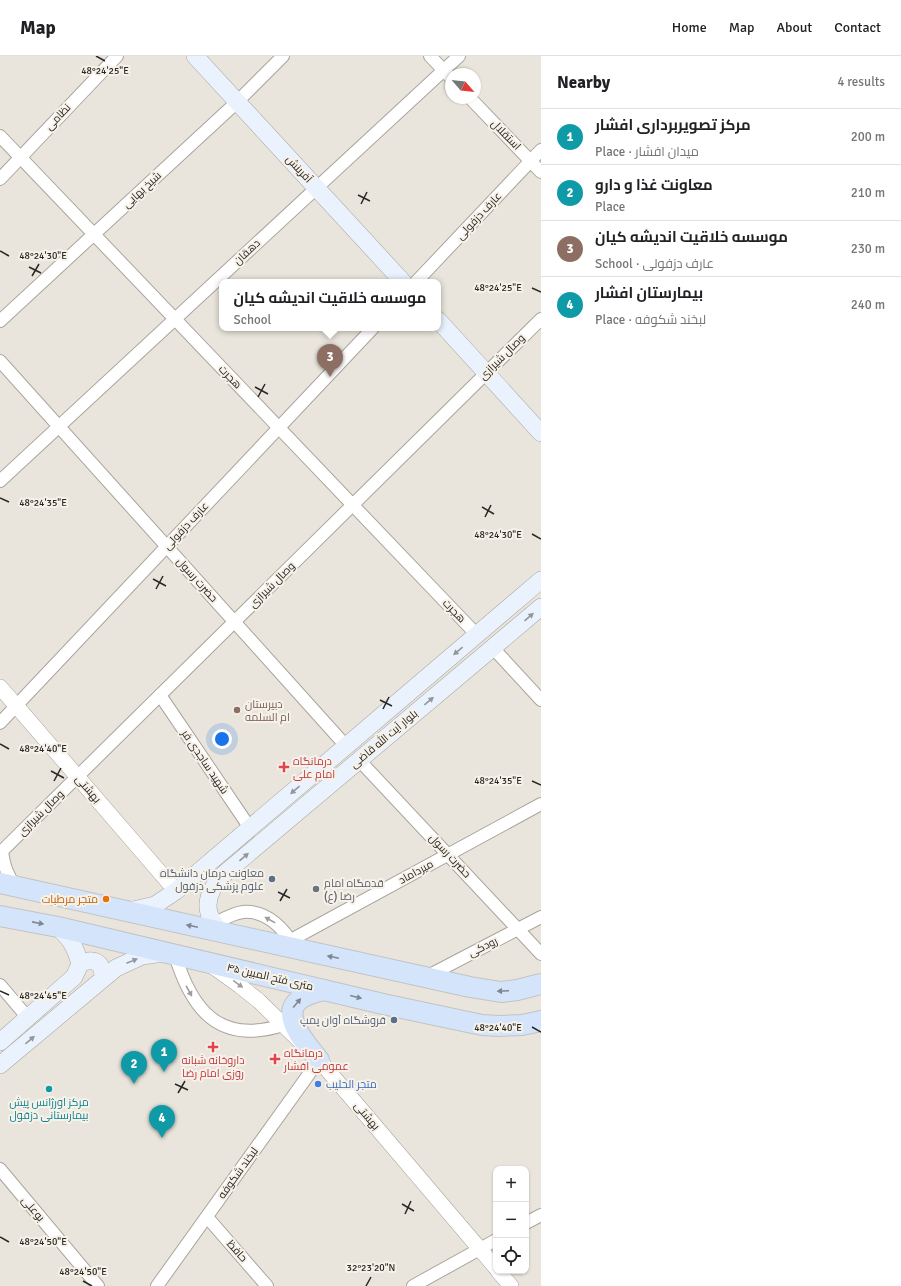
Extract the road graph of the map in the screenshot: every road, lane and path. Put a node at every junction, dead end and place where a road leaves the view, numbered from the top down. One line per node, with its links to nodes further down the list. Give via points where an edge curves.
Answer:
1 (117, 56): 13 (street, نظامی)
2 (196, 56): 9 (main road, آفرینش)
3 (282, 56): 9 (street, شیخ بهایی)
4 (430, 56): 7 (street)
5 (459, 56): 6 (street, دهقان)
6 (451, 68)
7 (445, 72)
8 (445, 76): 17 (street, دهقان)
9 (237, 102): 17 (main road, آفرینش); 18 (street, شیخ بهایی)
10 (476, 104): 14 (street, استقلال)
11 (0, 136): 13 (street, هجرت)
12 (541, 150): 14 (street, عارف دزفولی)
13 (20, 157): 16 (street, نظامی); 18 (street, هجرت)
14 (531, 160): 15 (street, استقلال); 20 (street, عارف دزفولی)
15 (541, 172)
16 (0, 179)
17 (316, 188): 19 (main road, آفرینش); 21 (street, دهقان)
18 (94, 234): 21 (street, هجرت); 23 (street, شیخ بهایی)
19 (400, 279)
20 (419, 279)
21 (175, 319): 28 (street, دهقان); 29 (street, هجرت)
22 (541, 319): 27 (street, وصال شیرازی)
23 (0, 321)
24 (441, 323): 27 (main road)
25 (370, 331): 29 (street, عارف دزفولی)
26 (0, 361): 28 (street, حضرت رسول)
27 (486, 373): 30 (main road); 32 (street, وصال شیرازی)
28 (59, 426): 31 (street, دهقان); 33 (street, حضرت رسول)
29 (279, 428): 32 (street, هجرت); 33 (street, عارف دزفولی)
30 (541, 433)
31 (0, 481)
32 (352, 505): 36 (street, وصال شیرازی); 37 (street, هجرت)
33 (167, 546): 36 (street, حضرت رسول); 42 (street, عارف دزفولی)
34 (541, 580): 37 (main road, بلوار آیت الله قاضی)
35 (541, 607): 38 (main road, بلوار آیت الله قاضی, one-way to 35)
36 (234, 622): 40 (street, وصال شیرازی); 44 (street, حضرت رسول)
37 (476, 635): 44 (main road, بلوار آیت الله قاضی, one-way to 44)
38 (493, 648): 41 (street); 45 (main road, بلوار آیت الله قاضی, one-way to 38)
39 (0, 687): 42 (street, بهشتی)
40 (160, 695): 46 (street, وصال شیرازی); 48 (street, شهید ساجدی فر)
41 (541, 700)
42 (16, 706): 43 (street, عارف دزفولی); 46 (street, بهشتی)
43 (0, 723)
44 (346, 746): 45 (main road); 48 (main road, بلوار آیت الله قاضی, one-way to 48)
45 (359, 760): 50 (street, حضرت رسول); 57 (main road, بلوار آیت الله قاضی, one-way to 45, via 208,910 210,891 215,883)
46 (78, 777): 49 (street, وصال شیرازی); 52 (street, بهشتی)
47 (541, 804): 50 (street, میرداماد)
48 (250, 828): 52 (main road, بلوار آیت الله قاضی)
49 (1, 852): 51 (street, وصال شیرازی)
50 (448, 854): 58 (street, حضرت رسول); 59 (street, میرداماد)
51 (8, 885): 53 (main road)
52 (176, 890): 53 (main road, بلوار آیت الله قاضی, via 155,905)
53 (127, 911): 57 (main road, one-way to 53)
54 (541, 917): 58 (street, رودکی)
55 (4, 918): 56 (main road, ۴۵ متری فتح المبین, one-way to 56)
56 (58, 927): 60 (main road, ۴۵ متری فتح المبین); 63 (main road, via 76,949)
57 (219, 928): 59 (main road); 59 (street, one-way to 57, via 281,927 253,912 228,916)
58 (518, 930): 61 (street, حضرت رسول); 64 (street, رودکی)
59 (293, 944): 64 (main road, one-way to 59)
60 (170, 953): 62 (main road, ۴۵ متری فتح المبین); 65 (main road, one-way to 60, via 116,968 142,956); 71 (street, one-way to 71, via 193,998 203,1011 218,1022 247,1031)
61 (541, 954)
62 (206, 962): 68 (main road, ۴۵ متری فتح المبین); 71 (street, بهشتی, one-way to 71, via 240,986)
63 (80, 964): 65 (main road, via 86,960 100,964); 69 (main road, via 74,977)
64 (426, 977): 66 (main road, one-way to 64, via 501,992)
65 (103, 978): 74 (main road, one-way to 65)
66 (541, 984)
67 (0, 985): 69 (street)
68 (324, 990): 70 (main road, ۴۵ متری فتح المبین, one-way to 70, via 482,1025 522,1025); 73 (main road, one-way to 68, via 301,1036 292,1015 298,1001 311,993)
69 (28, 1018): 72 (main road)
70 (541, 1021)
71 (283, 1025): 73 (street, بهشتی)
72 (0, 1042)
73 (319, 1060): 77 (street, لبخند شکوفه); 80 (street, بهشتی)
74 (0, 1065)
75 (0, 1169): 83 (street, بوعلی)
76 (541, 1214): 78 (street)
77 (207, 1217): 84 (street, لبخند شکوفه); 85 (street, حافظ)
78 (529, 1221)
79 (493, 1242): 80 (street)
80 (480, 1249): 81 (street, بهشتی); 86 (street)
81 (493, 1264)
82 (501, 1274): 87 (street)
83 (98, 1286)
84 (157, 1286)
85 (267, 1286)
86 (413, 1286)
87 (511, 1286)

